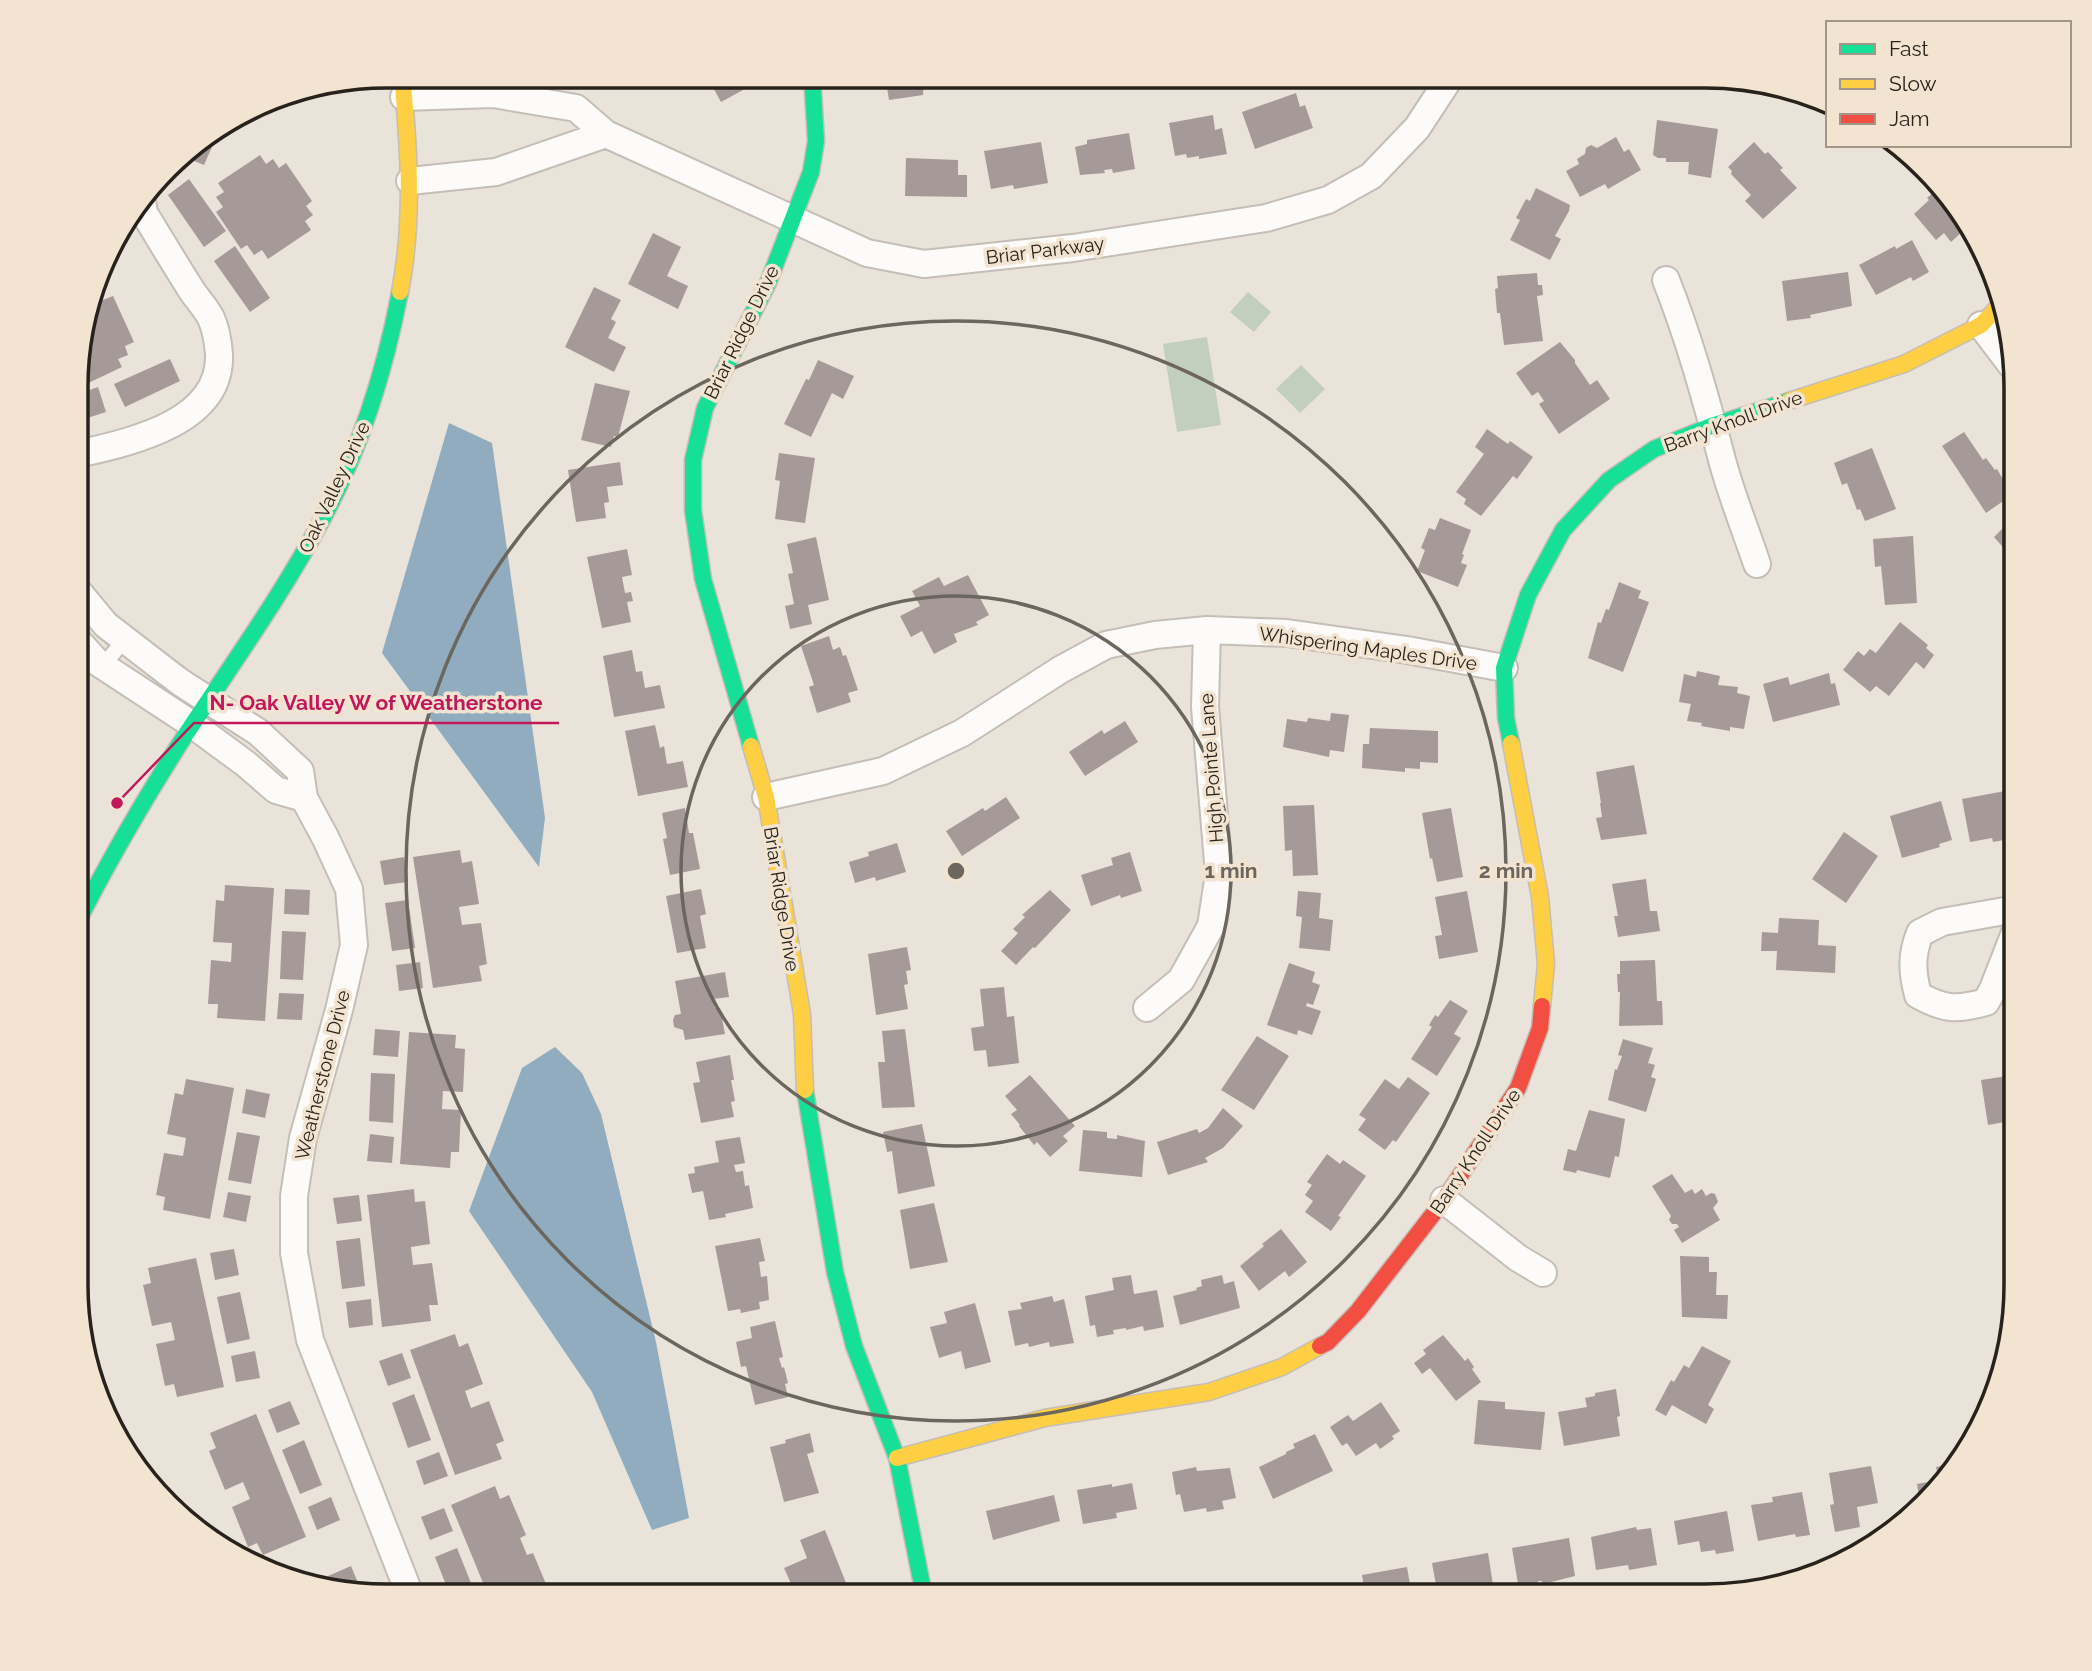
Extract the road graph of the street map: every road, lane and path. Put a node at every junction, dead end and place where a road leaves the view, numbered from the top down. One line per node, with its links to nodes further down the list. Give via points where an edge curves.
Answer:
1 (403, 88): 6 (street, Oak Valley Drive)
2 (426, 88): 5 (street, Briar Parkway, via 576,108)
3 (813, 88): 8 (street, Briar Ridge Drive, via 816,141 811,172)
4 (1443, 88): 8 (street, Briar Parkway, via 1417,128 1371,176 1328,200 1266,218 1073,248 924,264 867,253)
5 (606, 134): 6 (street, via 496,172); 8 (street, Briar Parkway)
6 (410, 181): 21 (street, Oak Valley Drive, via 404,266 371,407 338,487 302,556)
7 (144, 212): 13 (street, via 211,317 219,366 213,389 200,405 135,440)
8 (792, 217): 23 (street, Briar Ridge Drive, via 768,283 705,408 693,460 693,510 703,579)
9 (1666, 280): 12 (street)
10 (1990, 316): 11 (street); 12 (street, Barry Knoll Drive, via 1904,364)
11 (2001, 341)
12 (1714, 425): 14 (street); 20 (street, Barry Knoll Drive, via 1654,449 1620,472 1563,530 1528,595)
13 (88, 452)
14 (1757, 564)
15 (88, 602): 17 (street, Weatherstone Drive)
16 (1206, 630): 20 (street, Whispering Maples Drive, via 1287,633); 23 (street, Whispering Maples Drive, via 1106,645 962,733 884,771); 28 (street, High Pointe Lane, via 1205,707 1219,874 1211,926 1181,980)
17 (124, 640): 19 (lane); 21 (street, Weatherstone Drive)
18 (88, 650): 19 (street)
19 (103, 666): 22 (street)
20 (1504, 668): 29 (street, Barry Knoll Drive, via 1506,718 1540,897 1546,964 1540,1028 1518,1088)
21 (208, 701): 22 (street, Oak Valley Drive); 24 (street, Weatherstone Drive, via 280,750 300,771)
22 (192, 724): 24 (street, via 276,790); 25 (street, Oak Valley Drive)
23 (766, 797): 31 (street, Briar Ridge Drive, via 802,1014 805,1094 835,1272 854,1346)
24 (304, 798): 32 (street, Weatherstone Drive, via 349,889 354,945 303,1138 294,1196 294,1253 310,1340)
25 (88, 903)
26 (2004, 911): 27 (street, via 1942,922 1920,933 1913,951 1918,995 1952,1009 1986,1002)
27 (2004, 961)
28 (1147, 1008)
29 (1444, 1200): 30 (street); 31 (street, Barry Knoll Drive, via 1336,1334 1282,1367 1209,1392 1045,1418)
30 (1543, 1273)
31 (897, 1458): 33 (street, Briar Ridge Drive)
32 (406, 1584)
33 (922, 1584)

